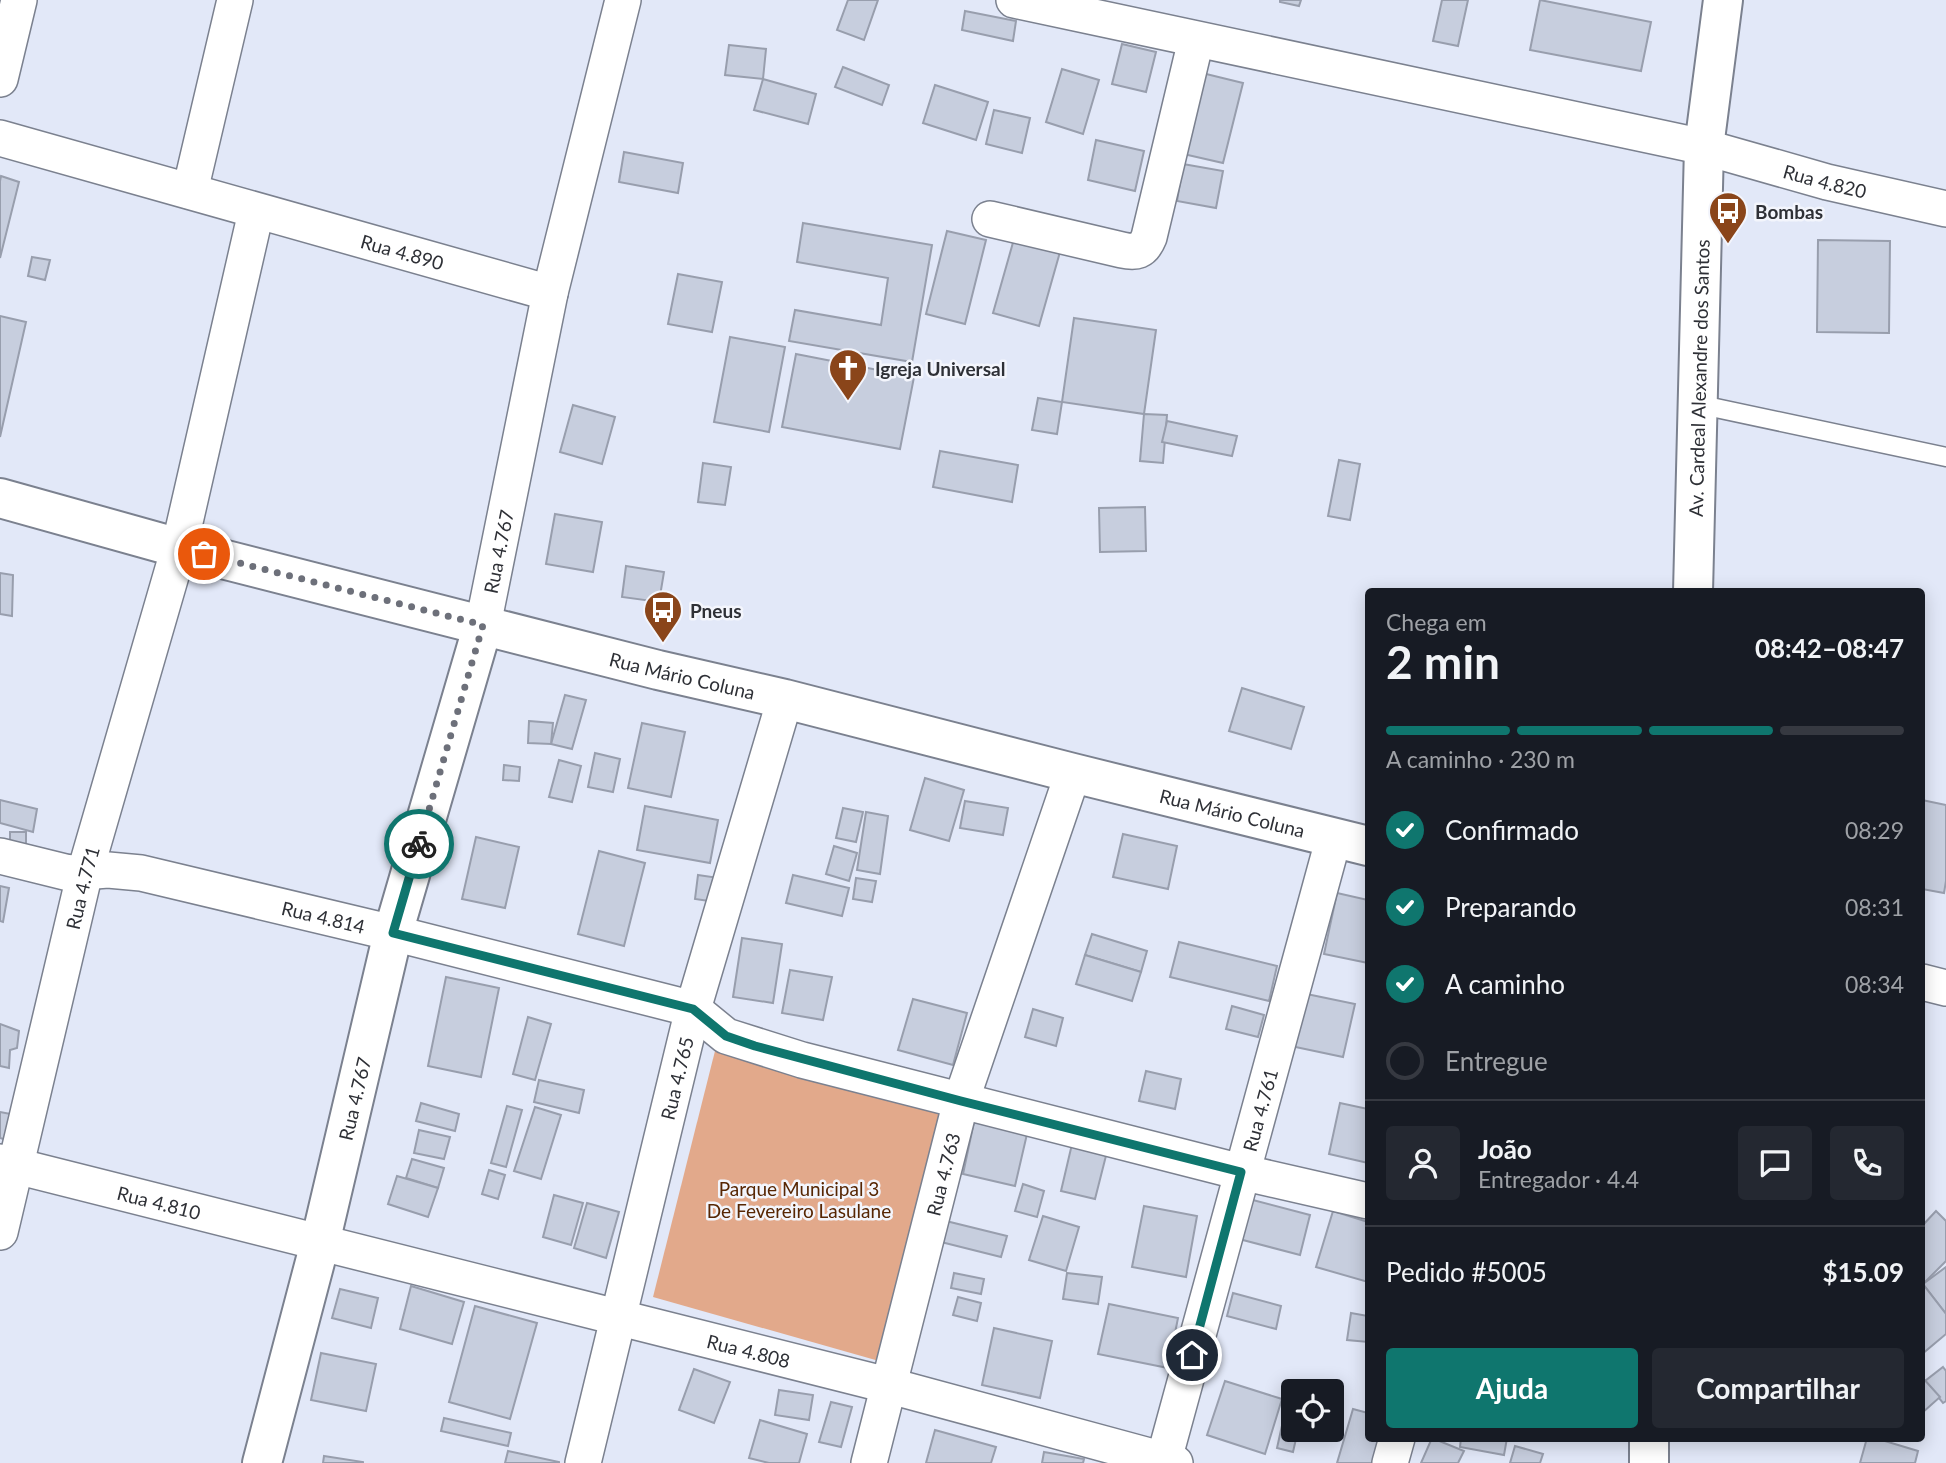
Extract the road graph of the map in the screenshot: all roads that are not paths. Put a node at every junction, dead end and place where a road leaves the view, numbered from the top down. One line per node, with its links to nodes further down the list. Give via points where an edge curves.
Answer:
1 (19, 0): 7 (street)
2 (235, 0): 10 (street)
3 (624, 0): 14 (street, Rua 4.767)
4 (1014, 0): 6 (street, Rua 4.820)
5 (1723, 0): 9 (street, Av. Cardeal Alexandre dos Santos)
6 (1196, 40): 9 (street, Rua 4.820); 13 (street, via 1149,237 1140,251)
7 (0, 79)
8 (0, 138): 10 (street, Rua 4.890)
9 (1704, 147): 11 (street, Rua 4.820); 15 (street, Av. Cardeal Alexandre dos Santos)
10 (190, 191): 12 (street, Rua 4.890)
11 (1946, 209)
12 (256, 212): 14 (street, Rua 4.890); 18 (street, Rua 4.771)
13 (990, 219)
14 (550, 293): 20 (street, Rua 4.767)
15 (1697, 404): 16 (lane); 19 (street, Av. Cardeal Alexandre dos Santos)
16 (1946, 457)
17 (0, 498): 18 (street, Rua Mário Coluna)
18 (179, 548): 20 (street, Rua Mário Coluna); 25 (street, Rua 4.771)
19 (1693, 588)
20 (483, 625): 21 (street, Rua Mário Coluna); 26 (street, Rua 4.767)
21 (785, 699): 22 (street, Rua Mário Coluna); 29 (street, Rua 4.765)
22 (1073, 773): 23 (street, Rua Mário Coluna); 30 (street, Rua 4.763)
23 (1351, 841): 32 (street, Rua 4.761)
24 (0, 856): 25 (street, Rua 4.814, via 69,873)
25 (85, 872): 26 (street, Rua 4.814, via 141,873); 31 (street, Rua 4.771)
26 (393, 933): 29 (street, Rua 4.814); 35 (street, Rua 4.767)
27 (1925, 983): 28 (street)
28 (1946, 988)
29 (693, 1009): 30 (street, Rua 4.814, via 726,1036 755,1046); 36 (street, Rua 4.765)
30 (961, 1101): 32 (street, Rua 4.814); 37 (street, Rua 4.763)
31 (9, 1164): 34 (street, Rua 4.771); 35 (street, Rua 4.810)
32 (1241, 1172): 33 (street, Rua 4.814); 40 (street, Rua 4.761)
33 (1365, 1200)
34 (0, 1232)
35 (320, 1243): 36 (street, Rua 4.808); 41 (street, Rua 4.767)
36 (618, 1318): 37 (street, Rua 4.808); 42 (street, Rua 4.765)
37 (887, 1385): 40 (street, Rua 4.808); 43 (street, Rua 4.763)
38 (1396, 1442): 44 (street)
39 (1649, 1442): 45 (street)
40 (1167, 1462)
41 (262, 1463)
42 (583, 1463)
43 (869, 1463)
44 (1390, 1463)
45 (1649, 1463)

